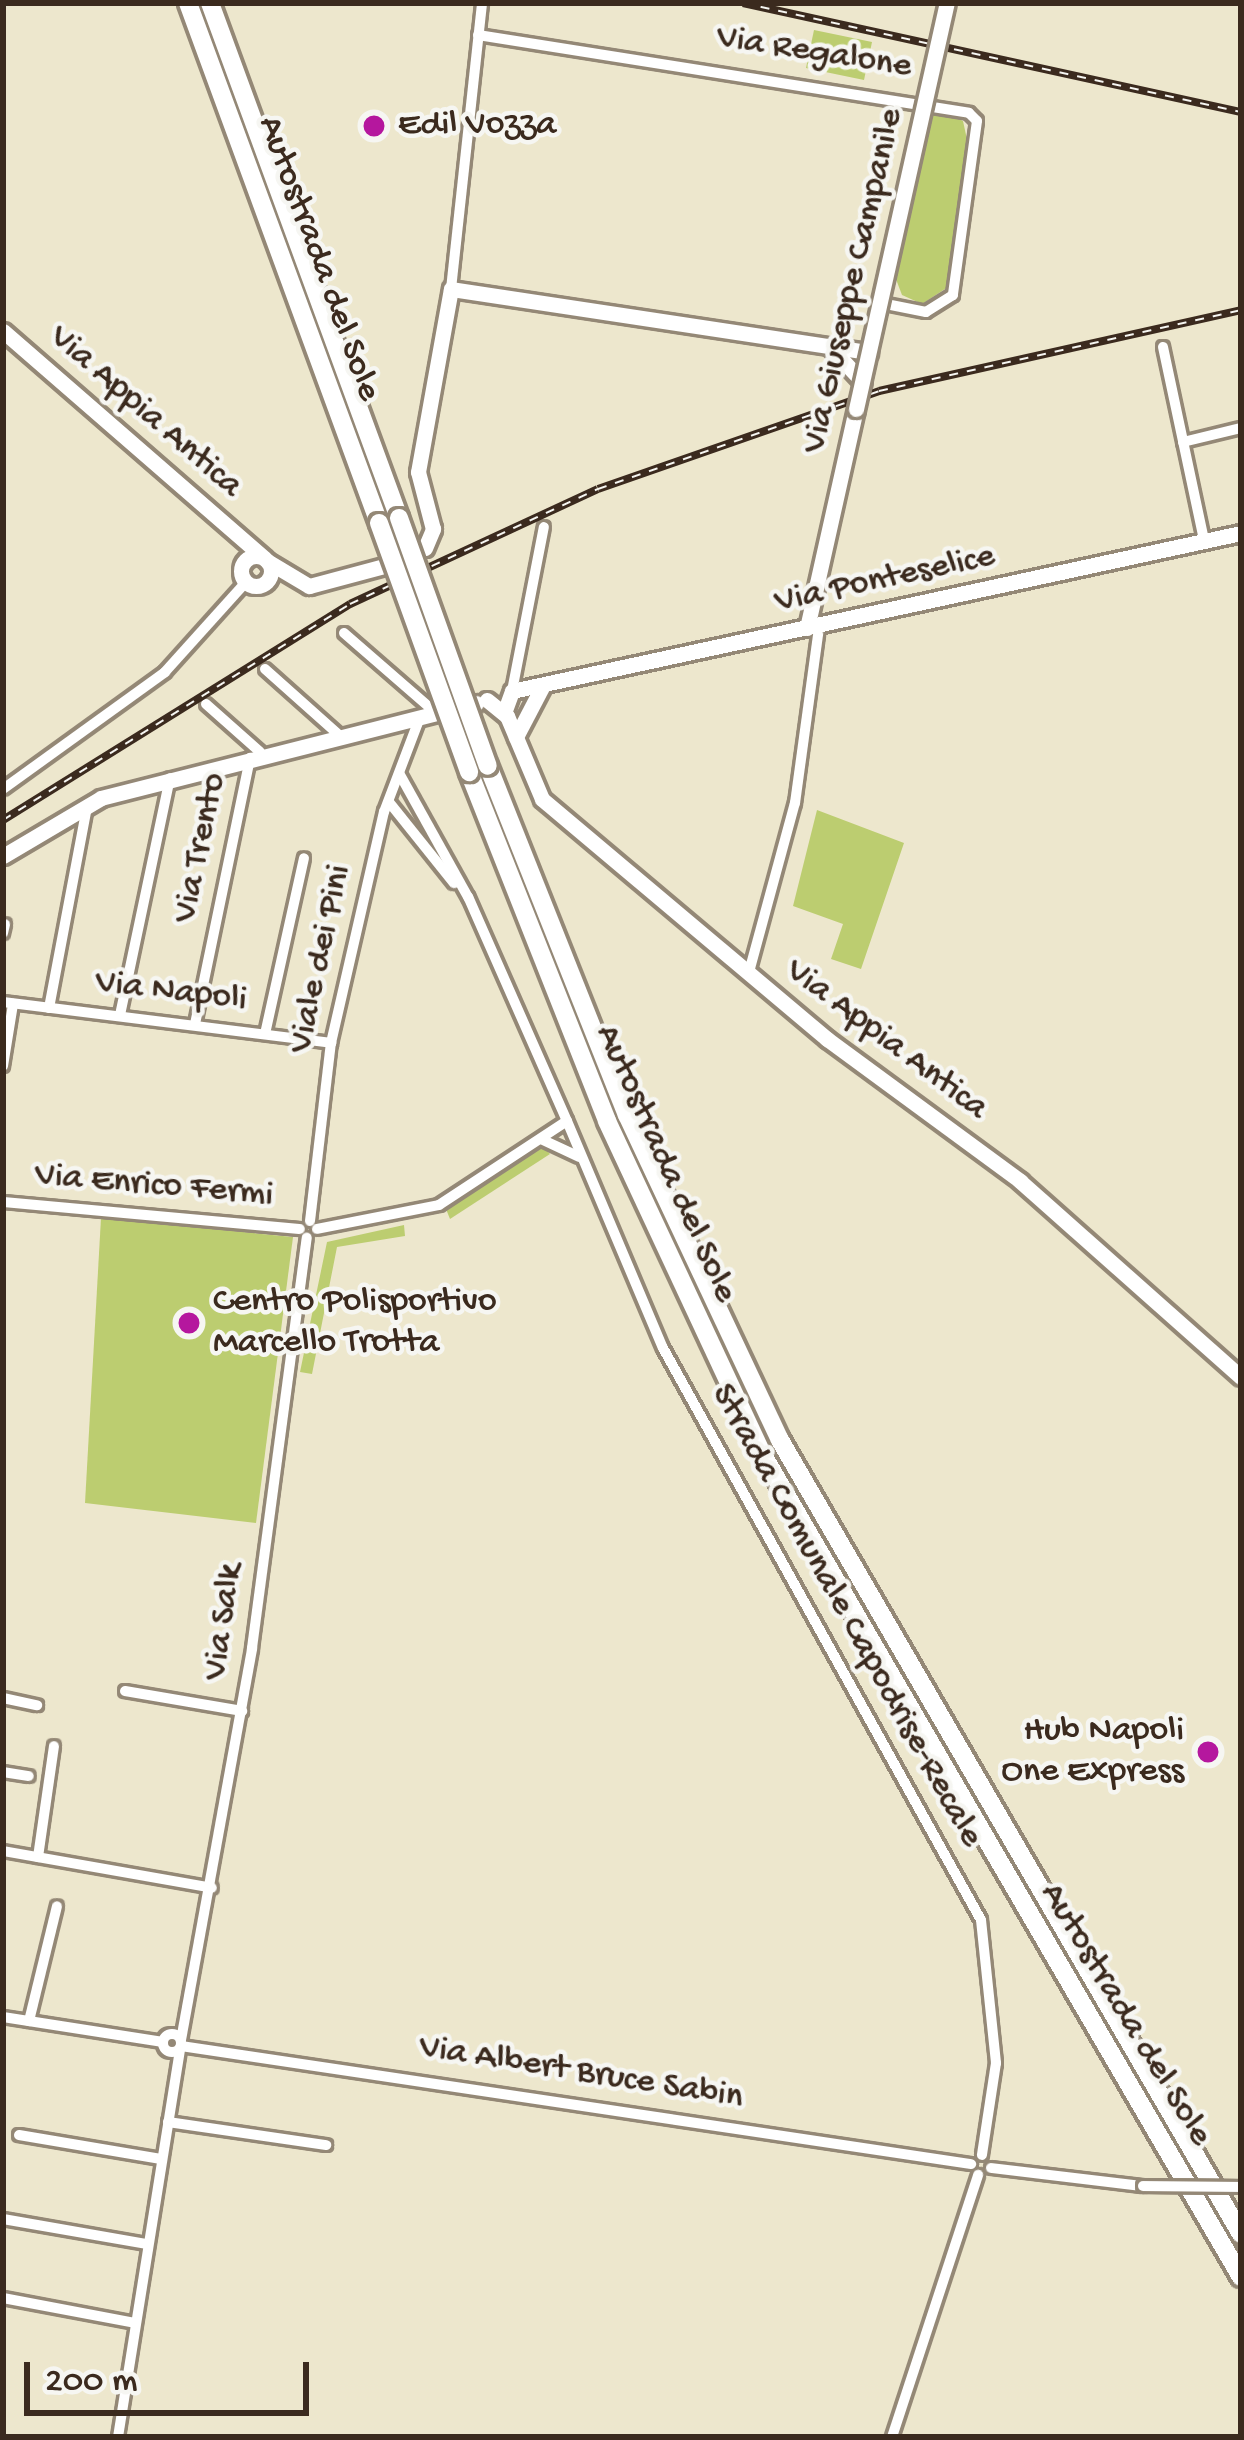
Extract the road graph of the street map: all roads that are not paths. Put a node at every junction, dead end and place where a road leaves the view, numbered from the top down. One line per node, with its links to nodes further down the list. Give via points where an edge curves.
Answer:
1 (188, 3): 15 (highway, Autostrada del Sole)
2 (210, 3): 15 (highway, Autostrada del Sole)
3 (482, 3): 5 (street)
4 (947, 3): 7 (street, Via Giuseppe Campanile, bridge)
5 (478, 34): 6 (street); 7 (street, Via Regalone, via 957,108 977,121 949,301 926,312)
6 (451, 290): 9 (street); 20 (street, via 418,472 433,529)
7 (881, 303): 11 (street, Via Giuseppe Campanile, bridge)
8 (3, 331): 19 (street, Via Appia Antica)
9 (824, 345): 11 (street); 12 (street)
10 (1163, 347): 14 (street)
11 (869, 352): 12 (street, Via Giuseppe Campanile, bridge)
12 (862, 382): 27 (street, Via Giuseppe Campanile, bridge)
13 (1241, 428): 14 (street)
14 (1183, 442): 18 (street)
15 (389, 520): 38 (highway, Autostrada del Sole, bridge)
16 (544, 527): 31 (street)
17 (1241, 532): 18 (street, Via Ponteselice)
18 (1204, 540): 27 (street, Via Ponteselice)
19 (244, 541): 21 (street, Via Appia Antica); 22 (street, Via Appia Antica)
20 (425, 548)
21 (266, 560): 22 (street); 24 (street, Via Appia Antica); 26 (street)
22 (243, 563): 25 (street, Via Appia Antica)
23 (384, 566): 24 (street, via 316,586)
24 (291, 578): 26 (street)
25 (246, 582): 26 (street); 41 (street, via 165,672)
26 (265, 583)
27 (818, 628): 30 (street, Via Ponteselice); 47 (street, via 795,803)
28 (344, 633): 35 (street)
29 (265, 669): 36 (street)
30 (542, 686): 31 (street, Via Ponteselice); 34 (street)
31 (512, 691): 32 (street, Via Ponteselice); 34 (street); 34 (street)
32 (484, 701): 34 (street); 35 (street, Via Ponteselice)
33 (206, 704): 37 (street)
34 (516, 713): 47 (street, Via Appia Antica, via 515,740 542,800)
35 (428, 715): 36 (street, Via Ponteselice); 39 (street, Viale dei Pini)
36 (338, 734): 37 (street, Via Ponteselice)
37 (255, 753): 40 (street, Via Ponteselice); 51 (street, Via Trento)
38 (478, 769): 84 (highway, Autostrada del Sole, via 627,1115 781,1440); 86 (highway, Autostrada del Sole, via 607,1121 763,1455)
39 (400, 775): 42 (street, Viale dei Pini); 46 (street)
40 (170, 778): 43 (street, Via Ponteselice); 50 (street)
41 (3, 789)
42 (388, 802): 46 (street); 53 (street, Viale dei Pini)
43 (87, 806): 44 (street, Via Ponteselice); 49 (street)
44 (3, 856)
45 (304, 858): 52 (street)
46 (468, 897): 55 (street, Strada Comunale Capodrise-Recale)
47 (749, 972): 60 (street, Via Appia Antica, via 1020,1181)
48 (8, 1003): 49 (street, Via Napoli); 54 (street)
49 (49, 1008): 50 (street, Via Napoli)
50 (120, 1015): 51 (street, Via Napoli)
51 (195, 1024): 52 (street, Via Napoli)
52 (265, 1034): 53 (street, Via Napoli)
53 (331, 1043): 59 (street, Viale dei Pini)
54 (3, 1066)
55 (567, 1121): 56 (street, Via Enrico Fermi); 57 (street, Strada Comunale Capodrise-Recale)
56 (540, 1140): 57 (street); 59 (street, Via Enrico Fermi, via 439,1205)
57 (584, 1162): 78 (street, Strada Comunale Capodrise-Recale, via 663,1348 981,1920 996,2063)
58 (3, 1202): 59 (street, Via Enrico Fermi)
59 (309, 1229): 64 (street, Via Salk)
60 (1241, 1377)
61 (125, 1691): 64 (street)
62 (3, 1698): 63 (street)
63 (37, 1705)
64 (242, 1711): 70 (street, Via Salk)
65 (54, 1746): 69 (street)
66 (3, 1772): 67 (street)
67 (29, 1776)
68 (3, 1851): 69 (street)
69 (38, 1857): 70 (street)
70 (212, 1888): 74 (street, Via Salk)
71 (57, 1906): 73 (street)
72 (3, 2017): 73 (street, Via Albert Bruce Sabin)
73 (29, 2021): 74 (street, Via Albert Bruce Sabin)
74 (173, 2043): 75 (street, Via Salk); 81 (street, Via Albert Bruce Sabin)
75 (168, 2122): 77 (street); 79 (street, Via Salk)
76 (19, 2135): 79 (street)
77 (326, 2146)
78 (982, 2155): 80 (street); 81 (street)
79 (161, 2159): 85 (street, Via Salk)
80 (991, 2168): 81 (street); 82 (street, bridge, via 1143,2186)
81 (974, 2170): 90 (street)
82 (1241, 2187)
83 (3, 2218): 85 (street)
84 (1241, 2234)
85 (146, 2244): 88 (street, Via Salk)
86 (1241, 2277)
87 (3, 2298): 88 (street)
88 (135, 2324): 89 (street, Via Salk)
89 (118, 2437)
90 (892, 2437)

